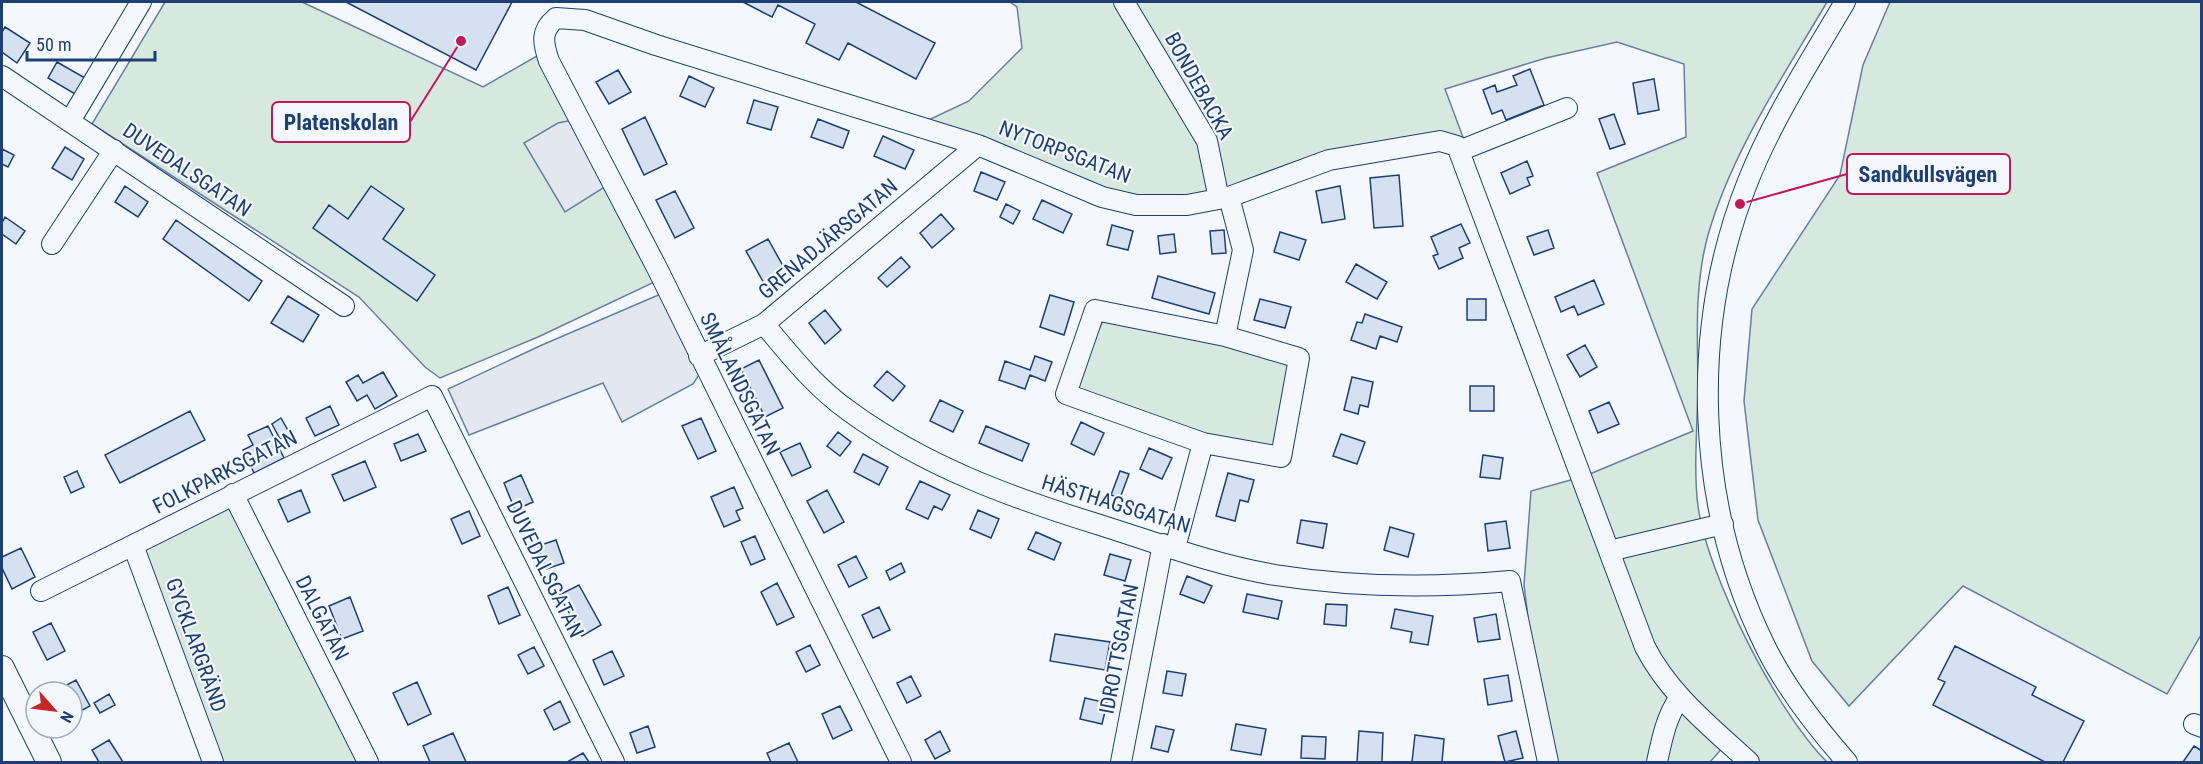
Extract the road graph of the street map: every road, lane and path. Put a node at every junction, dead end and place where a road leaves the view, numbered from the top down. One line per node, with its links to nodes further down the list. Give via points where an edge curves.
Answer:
1 (141, 2): 7 (street)
2 (1124, 2): 11 (street, BONDEBACKA, via 1207,141)
3 (1845, 2): 20 (street, via 1760,154 1726,246 1709,350 1708,411 1713,476)
4 (547, 26): 8 (street, NYTORPSGATAN, via 556,18 585,20); 16 (street, SMÅLANDSGATAN, via 543,45 549,61)
5 (2, 76): 7 (street, DUVEDALSGATAN)
6 (1567, 108): 10 (street)
7 (70, 121): 9 (street, DUVEDALSGATAN)
8 (978, 145): 11 (street, NYTORPSGATAN, via 1102,197 1136,205 1164,206); 14 (street, GRENADJÄRSGATAN)
9 (114, 150): 12 (street); 13 (street, DUVEDALSGATAN)
10 (1459, 151): 11 (street, NYTORPSGATAN, via 1450,142 1440,141 1329,160); 23 (street)
11 (1224, 198): 15 (street, via 1243,250)
12 (52, 244)
13 (344, 306)
14 (764, 324): 16 (street, GRENADJÄRSGATAN); 22 (street, HÄSTHAGSGATAN, via 811,380 848,411 917,453 1023,500)
15 (1225, 336): 18 (street, via 1299,358 1281,457); 18 (street, via 1095,310 1066,394)
16 (699, 356): 31 (street, SMÅLANDSGATAN)
17 (432, 396): 19 (street, FOLKPARKSGATAN); 30 (street, DUVEDALSGATAN)
18 (1203, 443): 22 (street, IDROTTSGATAN)
19 (233, 494): 21 (street, FOLKPARKSGATAN); 29 (street, DALGATAN)
20 (1723, 524): 23 (street); 36 (street, via 1742,589 1767,650 1805,711)
21 (133, 545): 24 (street, FOLKPARKSGATAN); 28 (street, GYCKLARGRÄND)
22 (1169, 546): 32 (street, IDROTTSGATAN); 33 (street, HÄSTHAGSGATAN, via 1235,566 1320,580 1430,585 1510,581)
23 (1609, 551): 26 (street, via 1645,647)
24 (41, 591)
25 (2, 668): 27 (main road)
26 (1680, 697): 34 (street, via 1666,724); 35 (street)
27 (49, 762)
28 (213, 762)
29 (368, 762)
30 (614, 762)
31 (901, 762)
32 (1121, 762)
33 (1548, 762)
34 (1657, 762)
35 (1749, 762)
36 (1847, 762)

